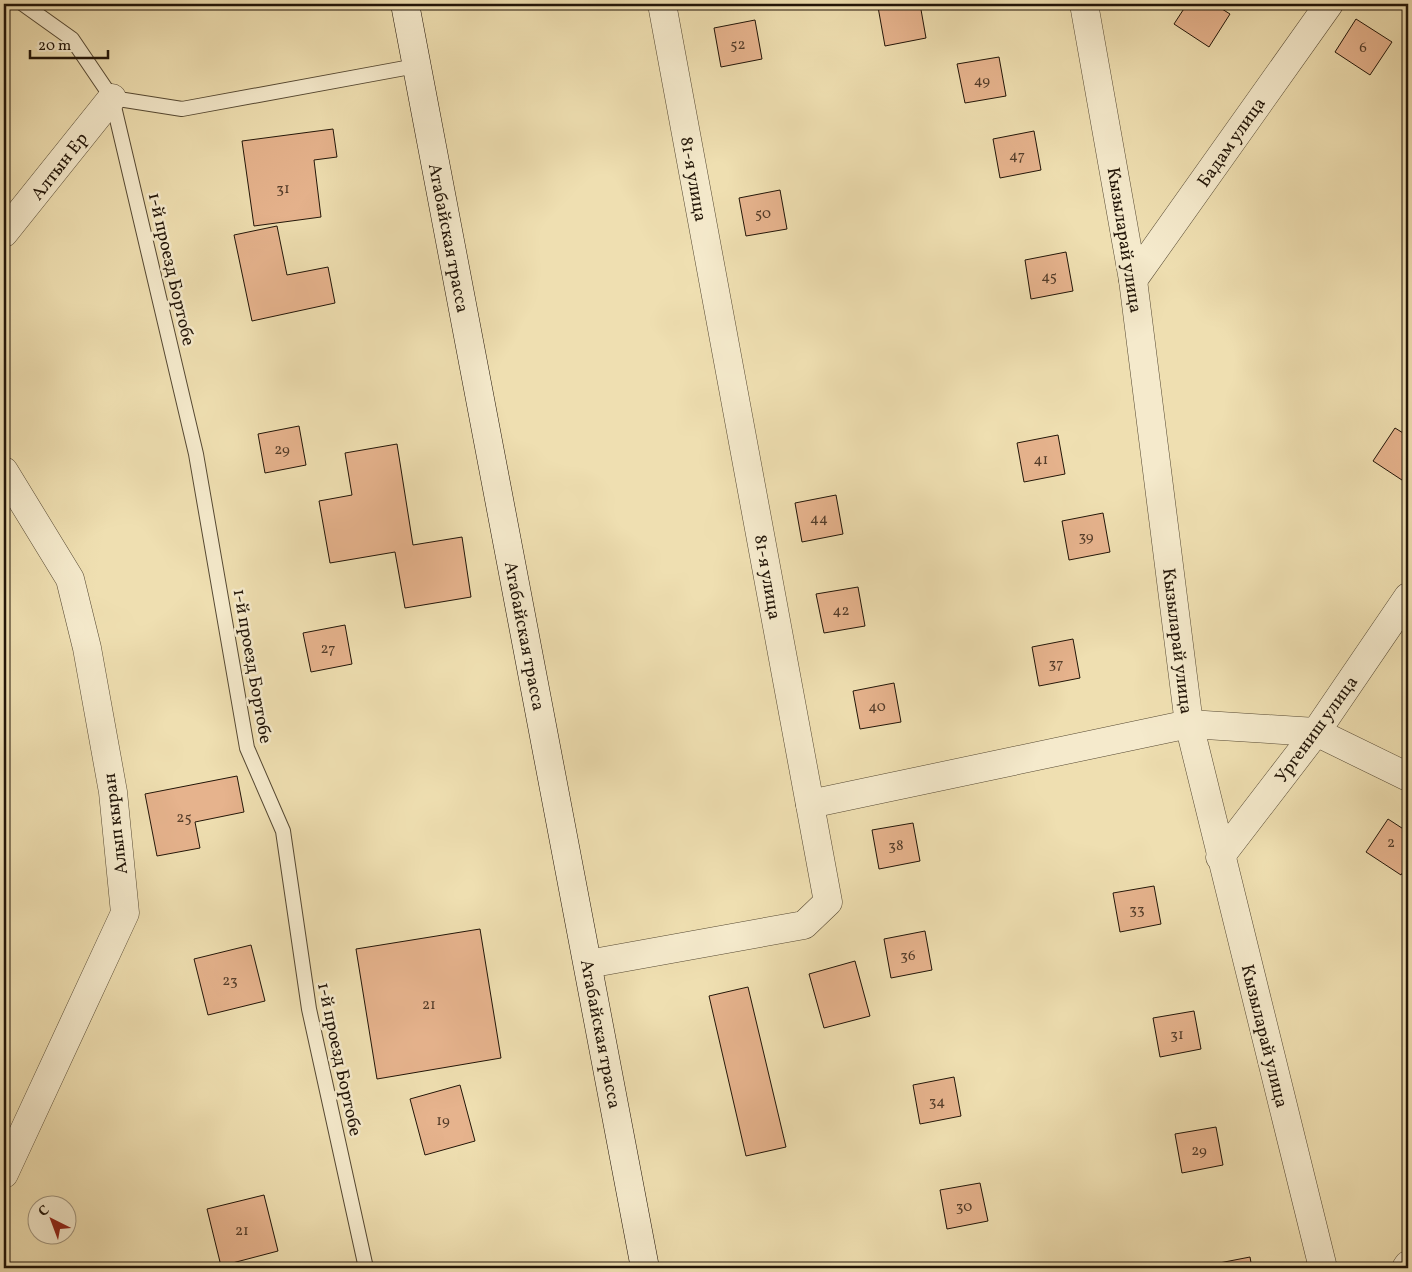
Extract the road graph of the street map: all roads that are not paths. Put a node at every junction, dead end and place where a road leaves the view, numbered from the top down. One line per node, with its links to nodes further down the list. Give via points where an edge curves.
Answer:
1 (23, 4): 7 (lane, via 72,39)
2 (405, 4): 6 (street, Атабайская трасса)
3 (662, 4): 15 (street, 81-я улица)
4 (1084, 4): 9 (street, Кызыларай улица)
5 (1329, 4): 9 (street, Бадам улица)
6 (416, 66): 7 (lane, via 182,109); 17 (street, Атабайская трасса)
7 (112, 98): 8 (street, Алтын Ер); 20 (lane, 1-й проезд Бортобе, via 196,454 247,748 283,831 309,1009)
8 (4, 233)
9 (1133, 280): 12 (street, Кызыларай улица)
10 (4, 471): 18 (street, Алып кыран, via 70,579 113,792 125,913)
11 (1408, 598): 13 (street, Ургениш улица)
12 (1189, 724): 13 (street); 15 (street); 16 (street, Кызыларай улица)
13 (1316, 732): 14 (street); 16 (street, Ургениш улица)
14 (1408, 777)
15 (810, 804): 17 (street, 81-я улица, via 828,902 804,926)
16 (1220, 857): 22 (street, Кызыларай улица)
17 (588, 964): 21 (street, Атабайская трасса)
18 (4, 1174)
19 (1408, 1265): 23 (street)
20 (366, 1268)
21 (645, 1268)
22 (1323, 1268)
23 (1406, 1268)

